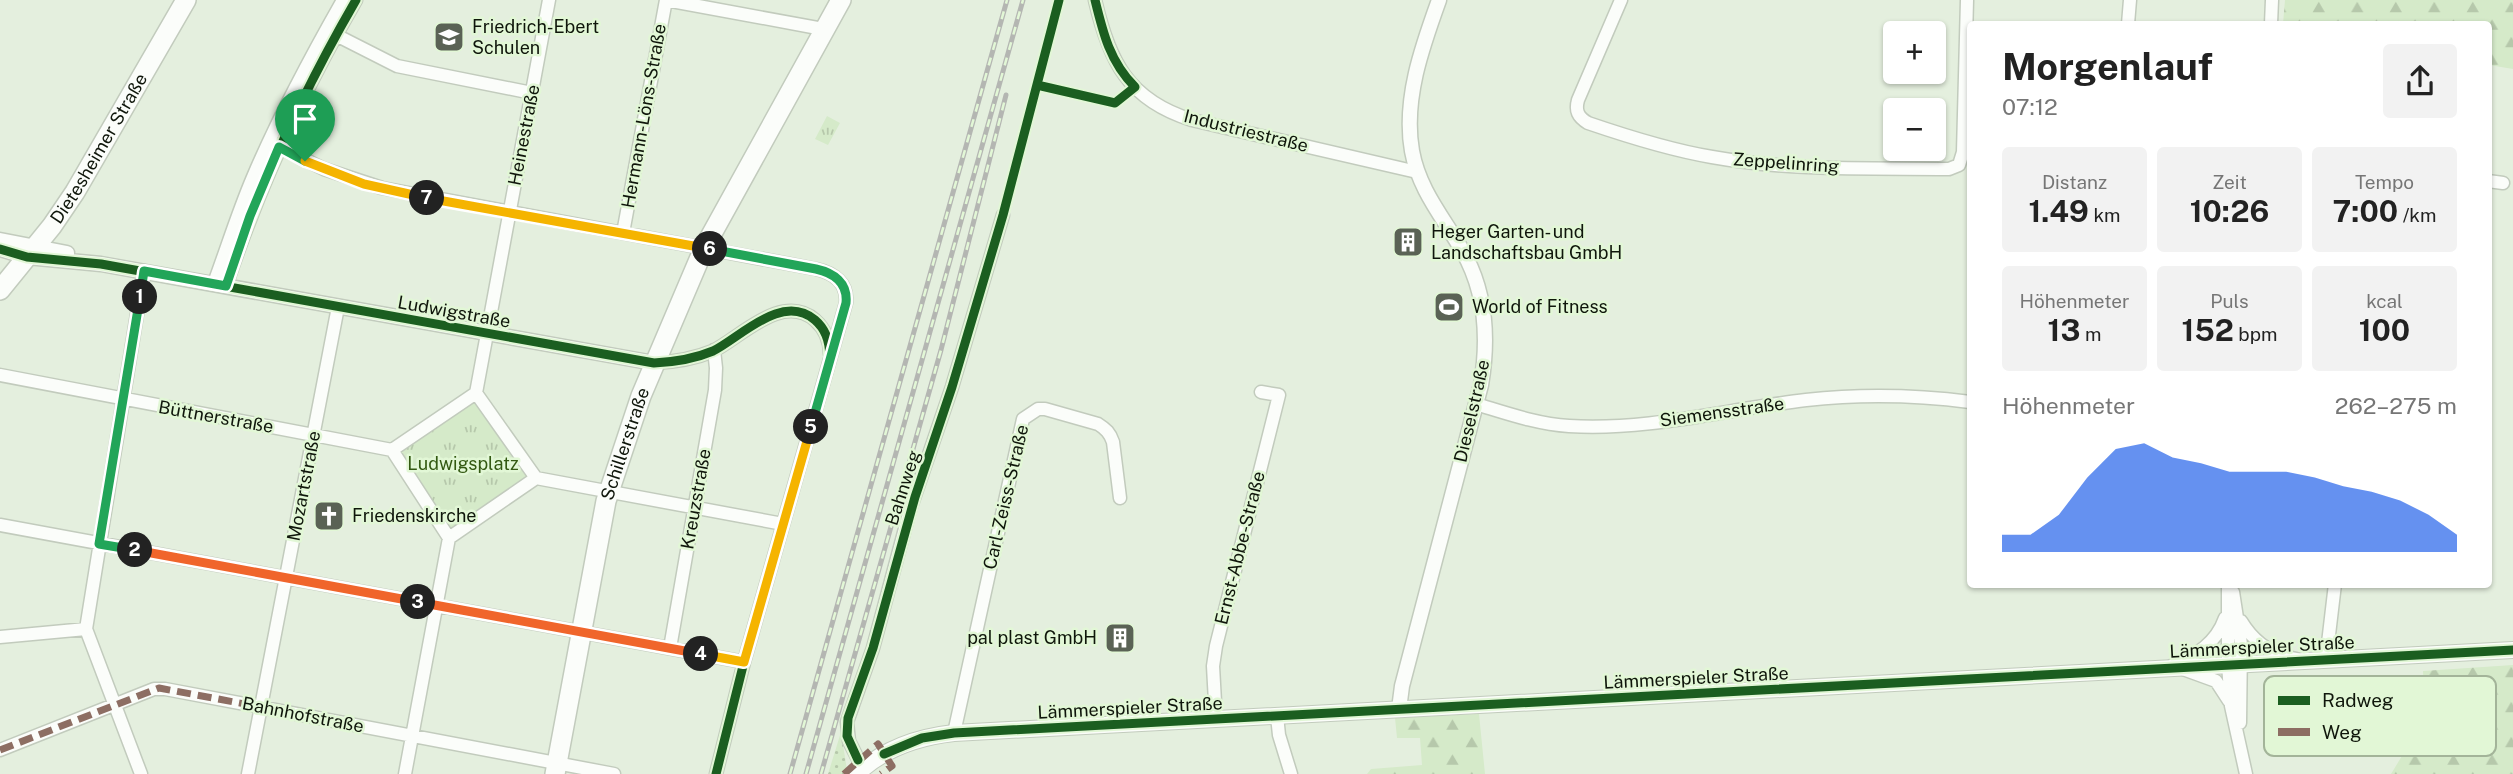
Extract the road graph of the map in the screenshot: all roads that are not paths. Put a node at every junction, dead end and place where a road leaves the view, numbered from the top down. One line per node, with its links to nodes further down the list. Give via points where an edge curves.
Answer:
1 (186, 0): 28 (main road, Dietesheimer Straße, via 86,176)
2 (343, 0): 16 (street)
3 (356, 0): 16 (street)
4 (549, 0): 17 (street, Heinestraße)
5 (666, 0): 15 (street); 24 (street, Hermann-Löns-Straße)
6 (841, 0): 15 (main road, Schillerstraße)
7 (1095, 0): 19 (street, Industriestraße, via 1109,51 1122,73 1171,112)
8 (1440, 0): 19 (street, Dieselstraße, via 1412,92 1410,136)
9 (1621, 0): 10 (street, Zeppelinring, via 1578,100 1577,113 1588,123 1661,146 1740,161 1949,169 1959,165 1963,152)
10 (1967, 0)
11 (2130, 0): 13 (street)
12 (2272, 0): 14 (street)
13 (2129, 21)
14 (2271, 21)
15 (824, 29): 26 (main road, Schillerstraße)
16 (331, 32): 17 (street, via 404,68); 18 (street)
17 (532, 93): 22 (street, Heinestraße)
18 (274, 144): 22 (street, via 364,184); 30 (street, via 250,216)
19 (1417, 172): 42 (street, Dieselstraße, via 1479,289 1486,343)
20 (2492, 182): 21 (street)
21 (2503, 183)
22 (509, 212): 24 (street); 33 (street, Heinestraße)
23 (1003, 215): 79 (street, Bahnweg, via 847,722)
24 (623, 233): 26 (street)
25 (0, 240): 28 (street, Ludwigstraße)
26 (704, 248): 35 (main road, Schillerstraße); 36 (street, via 816,269 836,277 846,297)
27 (0, 249): 28 (street)
28 (31, 252): 29 (street, Ludwigstraße, via 95,259); 31 (main road, Dietesheimer Straße)
29 (144, 271): 30 (street, Ludwigstraße); 40 (street)
30 (220, 284): 32 (street, Ludwigstraße)
31 (0, 290)
32 (338, 307): 33 (street, Ludwigstraße); 43 (street, Mozartstraße)
33 (487, 334): 35 (street, Ludwigstraße); 39 (street, Heinestraße)
34 (714, 350): 35 (street, Ludwigstraße, via 690,359); 36 (street, Ludwigstraße, via 761,321 795,312 809,316 823,329); 48 (street, Kreuzstraße, via 716,381)
35 (654, 363): 46 (main road, Schillerstraße)
36 (829, 365): 49 (street)
37 (0, 375): 40 (street, Büttnerstraße)
38 (1261, 392): 73 (street, Ernst-Abbe-Straße, via 1279,395 1216,646)
39 (476, 393): 44 (street); 45 (street)
40 (123, 400): 43 (street, Büttnerstraße); 52 (street)
41 (1967, 401): 42 (street, Siemensstraße, via 1903,395 1841,397 1694,418 1596,426 1546,423)
42 (1476, 404): 71 (street, Dieselstraße)
43 (314, 435): 44 (street, Büttnerstraße); 53 (street, Mozartstraße)
44 (391, 450): 51 (street)
45 (536, 478): 46 (street); 51 (street)
46 (609, 492): 48 (street); 59 (main road, Schillerstraße)
47 (1119, 498): 74 (street, Carl-Zeiss-Straße, via 1113,442 1105,428 1045,409 1023,419)
48 (694, 508): 49 (street); 61 (street, Kreuzstraße)
49 (783, 524): 65 (street)
50 (0, 525): 52 (street)
51 (449, 538): 56 (street)
52 (99, 544): 53 (street); 58 (street)
53 (286, 578): 56 (street); 70 (street, Mozartstraße)
54 (2230, 588): 57 (street)
55 (2335, 588): 64 (street)
56 (436, 605): 59 (street); 75 (street)
57 (2232, 611): 63 (street, Lämmerspieler Straße, via 2269,650); 66 (street); 67 (street, Lämmerspieler Straße, via 2210,644)
58 (86, 629): 60 (street); 68 (street)
59 (582, 632): 61 (street); 78 (main road, Schillerstraße)
60 (0, 637)
61 (670, 648): 65 (street)
62 (2513, 650): 64 (main road, Lämmerspieler Straße)
63 (2303, 660): 64 (main road, Lämmerspieler Straße); 66 (main road, Lämmerspieler Straße)
64 (2326, 660)
65 (744, 662): 84 (street)
66 (2235, 664): 67 (main road, Lämmerspieler Straße); 69 (street); 76 (street)
67 (2169, 667): 69 (street, Lämmerspieler Straße, via 2216,681); 71 (main road, Lämmerspieler Straße)
68 (114, 706): 70 (street, Bahnhofstraße, via 159,688); 77 (street, Bahnhofstraße); 80 (street)
69 (2231, 706): 76 (street)
70 (261, 707): 75 (street, Bahnhofstraße); 81 (street, Mozartstraße)
71 (1399, 709): 72 (main road, Lämmerspieler Straße)
72 (1277, 716): 73 (main road, Lämmerspieler Straße); 85 (street)
73 (1216, 720): 74 (main road, Lämmerspieler Straße)
74 (954, 733): 79 (main road, Lämmerspieler Straße, via 909,742)
75 (412, 736): 78 (street, Bahnhofstraße); 82 (street)
76 (2240, 745): 86 (street)
77 (0, 750)
78 (556, 769): 83 (street, Bahnhofstraße)
79 (860, 771)
80 (141, 774)
81 (248, 774)
82 (405, 774)
83 (614, 774)
84 (716, 774)
85 (1291, 774)
86 (2246, 774)

